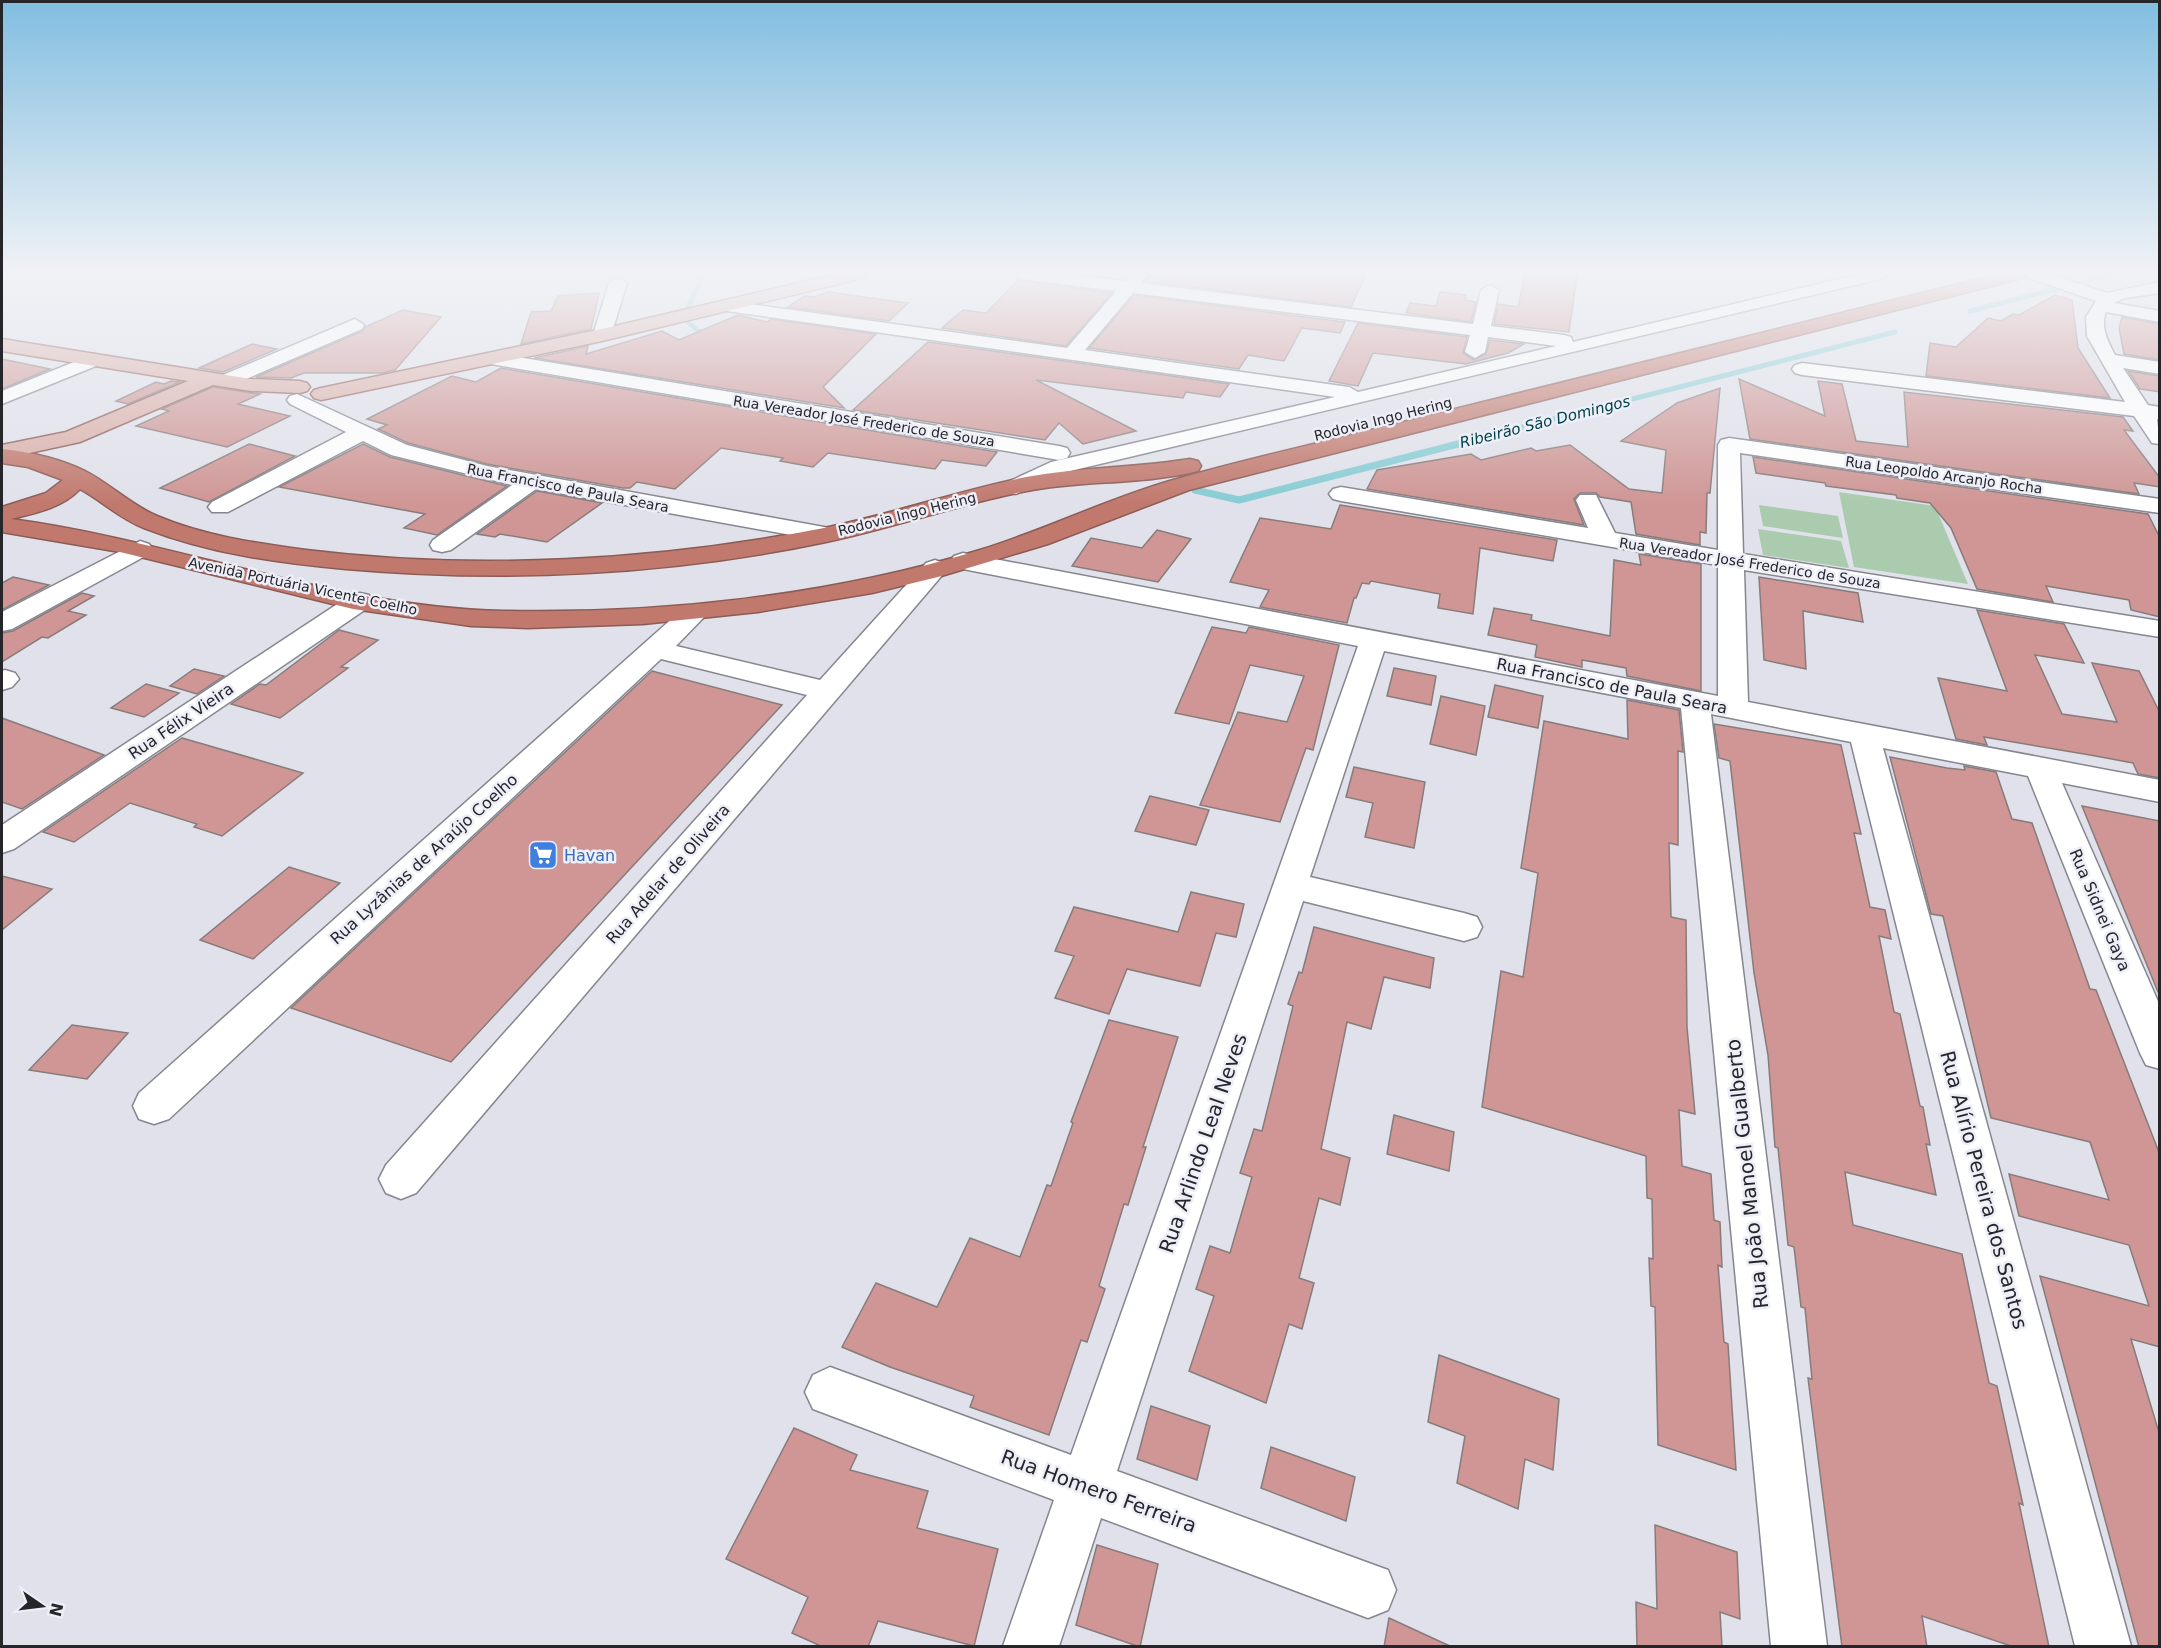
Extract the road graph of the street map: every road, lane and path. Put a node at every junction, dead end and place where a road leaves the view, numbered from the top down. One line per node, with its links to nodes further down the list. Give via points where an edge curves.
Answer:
1 (38, 351): 13 (main road)
2 (291, 351): 18 (street)
3 (529, 351): 12 (main road)
4 (1050, 351): 11 (street)
5 (1075, 351): 11 (street)
6 (1476, 351): 15 (street)
7 (1554, 351): 20 (street)
8 (1661, 351): 31 (highway, Rodovia Ingo Hering, via 1221,460)
9 (1712, 351): 37 (highway, Rodovia Ingo Hering, via 1181,485)
10 (2105, 351): 14 (street)
11 (1072, 354): 20 (street)
12 (492, 359): 19 (main road); 27 (street, Rua Vereador José Frederico de Souza)
13 (94, 360): 18 (main road); 21 (street)
14 (2110, 360): 16 (street); 22 (street)
15 (1473, 362)
16 (2160, 368)
17 (1802, 369): 22 (street)
18 (219, 380): 19 (main road); 23 (main road)
19 (310, 396): 24 (street, Rua Francisco de Paula Seara)
20 (1369, 396): 31 (street, via 1059,467)
21 (2, 398)
22 (2150, 412): 25 (street)
23 (97, 429): 28 (main road); 29 (main road, via 66,452 62,459)
24 (360, 433): 30 (street, Rua Francisco de Paula Seara, via 436,462); 35 (street)
25 (2160, 438)
26 (1729, 445): 34 (street, Rua Leopoldo Arcanjo Rocha); 44 (street, Rua João Manoel Gualberto)
27 (1059, 453)
28 (2, 454): 29 (highway, Avenida Portuária Vicente Coelho, via 37,460)
29 (70, 473): 36 (highway, via 67,490 55,498); 47 (highway, Avenida Portuária Vicente Coelho, via 148,521 227,546 315,558)
30 (531, 482): 39 (street, Rua Francisco de Paula Seara); 42 (street)
31 (1016, 487): 37 (highway, via 1035,486 1069,495 1081,514); 39 (highway, Rodovia Ingo Hering)
32 (1341, 494): 41 (street, Rua Vereador José Frederico de Souza)
33 (1588, 500): 41 (street)
34 (2160, 506)
35 (220, 507)
36 (2, 514)
37 (1076, 524): 40 (highway, Rodovia Ingo Hering)
38 (2, 525): 43 (highway, Avenida Portuária Vicente Coelho)
39 (824, 534): 47 (highway, Avenida Portuária Vicente Coelho, via 686,556)
40 (1039, 539): 45 (highway, Rodovia Ingo Hering); 48 (street, Rua Francisco de Paula Seara, via 1036,558)
41 (1605, 540): 44 (street, Rua Vereador José Frederico de Souza)
42 (442, 545)
43 (140, 549): 49 (highway, Avenida Portuária Vicente Coelho); 52 (street)
44 (1731, 560): 53 (street, Rua Vereador José Frederico de Souza); 57 (street, Rua João Manoel Gualberto)
45 (963, 561): 46 (highway, Avenida Portuária Vicente Coelho); 48 (street, Rua Francisco de Paula Seara)
46 (935, 568): 50 (highway, Avenida Portuária Vicente Coelho, via 824,594); 56 (street, Rua Adelar de Oliveira)
47 (513, 569): 51 (highway, via 476,581 463,591 457,602 460,611)
48 (1064, 580): 54 (street, Rua Francisco de Paula Seara)
49 (360, 601): 51 (highway, Avenida Portuária Vicente Coelho); 61 (street, Rua Félix Vieira)
50 (695, 613): 51 (highway, Avenida Portuária Vicente Coelho); 55 (street, Rua Lyzânias de Araújo Coelho)
51 (471, 618)
52 (2, 623)
53 (2160, 629)
54 (1374, 640): 57 (street, Rua Francisco de Paula Seara); 62 (street, Rua Arlindo Leal Neves)
55 (655, 649): 56 (street); 65 (street, Rua Lyzânias de Araújo Coelho)
56 (827, 692): 66 (street, Rua Adelar de Oliveira)
57 (1714, 705): 58 (street, Rua Francisco de Paula Seara); 71 (street, Rua João Manoel Gualberto)
58 (1864, 734): 59 (street, Rua Francisco de Paula Seara); 72 (street, Rua Alírio Pereira dos Santos)
59 (2040, 768): 60 (street, Rua Francisco de Paula Seara); 64 (street, Rua Sidnei Gaya)
60 (2160, 791)
61 (2, 841)
62 (1291, 885): 63 (street); 68 (street, Rua Arlindo Leal Neves)
63 (1464, 927)
64 (2160, 1053)
65 (154, 1106)
66 (401, 1179)
67 (830, 1392): 68 (street, Rua Homero Ferreira)
68 (1086, 1487): 69 (street, Rua Homero Ferreira); 70 (street, Rua Arlindo Leal Neves)
69 (1368, 1590)
70 (1031, 1647)
71 (1799, 1647)
72 (2103, 1647)

